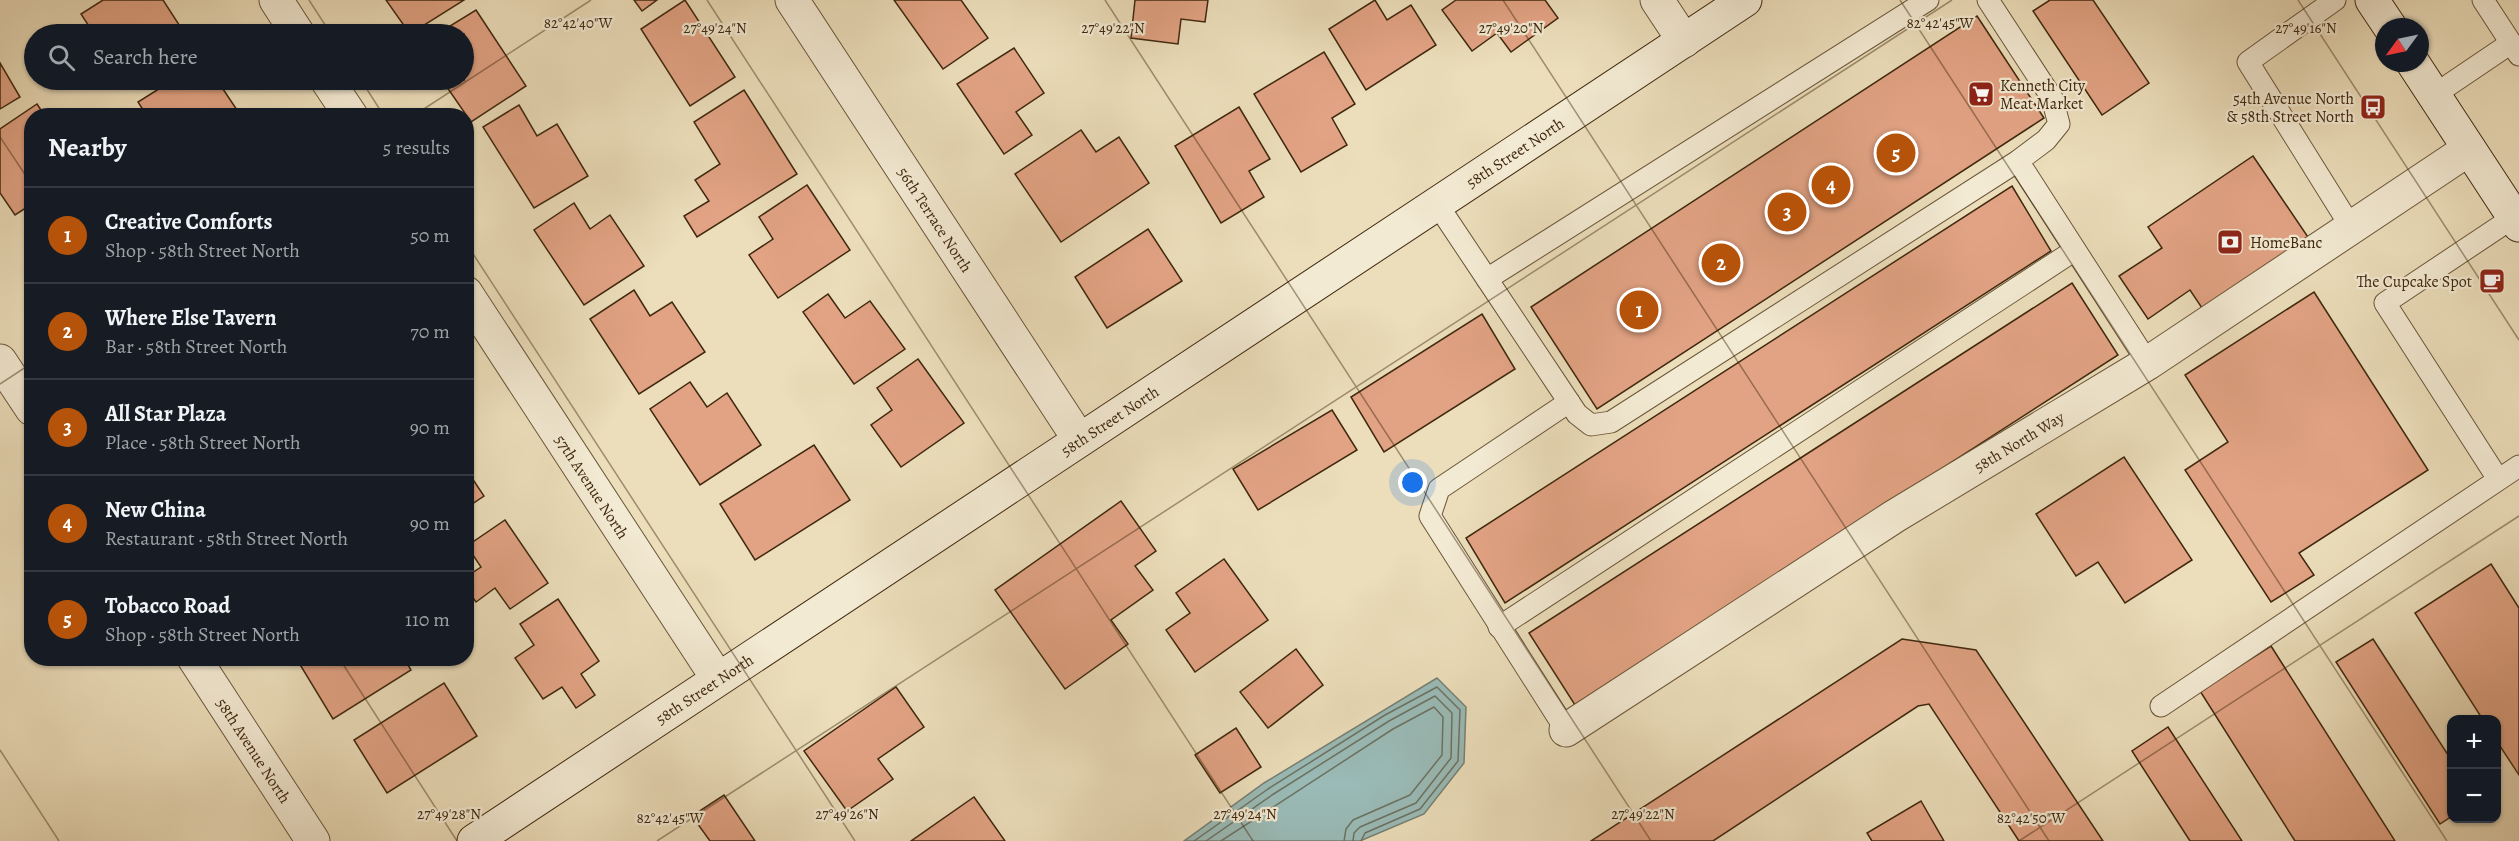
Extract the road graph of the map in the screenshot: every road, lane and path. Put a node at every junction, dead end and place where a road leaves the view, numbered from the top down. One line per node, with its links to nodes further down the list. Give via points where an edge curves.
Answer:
1 (276, 0): 11 (street)
2 (792, 0): 30 (street, 56th Terrace North)
3 (1657, 0): 12 (street)
4 (1745, 0): 12 (street, 58th Street North)
5 (1928, 0): 24 (lane)
6 (1988, 0): 19 (lane, via 2052,98 2059,124 2046,140)
7 (2335, 0): 22 (lane, via 2248,62)
8 (2372, 0): 10 (street)
9 (2483, 0): 13 (lane)
10 (2384, 18)
11 (292, 24)
12 (1684, 41): 20 (street, 58th Street North)
13 (2515, 49): 16 (lane)
14 (2420, 72): 16 (street)
15 (334, 90): 17 (street)
16 (2434, 94): 18 (street)
17 (346, 108)
18 (2469, 150): 21 (street); 22 (street, 58th North Way)
19 (2018, 161): 23 (lane); 29 (lane, via 1611,422 1591,425)
20 (1437, 204): 24 (lane); 30 (street, 58th Street North)
21 (2516, 221): 32 (lane, via 2385,303)
22 (2350, 227): 27 (street, 58th North Way)
23 (2075, 250): 27 (lane); 33 (lane)
24 (1487, 279): 29 (lane)
25 (474, 305): 35 (street, 57th Avenue North)
26 (0, 361): 28 (street)
27 (2148, 363): 37 (street, 58th North Way, via 1895,516)
28 (24, 397)
29 (1569, 402): 33 (lane, via 1439,489 1430,516)
30 (1079, 439): 35 (street, 58th Street North)
31 (2519, 466): 32 (lane)
32 (2498, 479): 36 (lane)
33 (1500, 627): 37 (lane)
34 (199, 666): 38 (street, 58th Avenue North)
35 (718, 679): 39 (street, 58th Street North)
36 (2161, 706)
37 (1566, 730)
38 (313, 841)
39 (474, 841)

